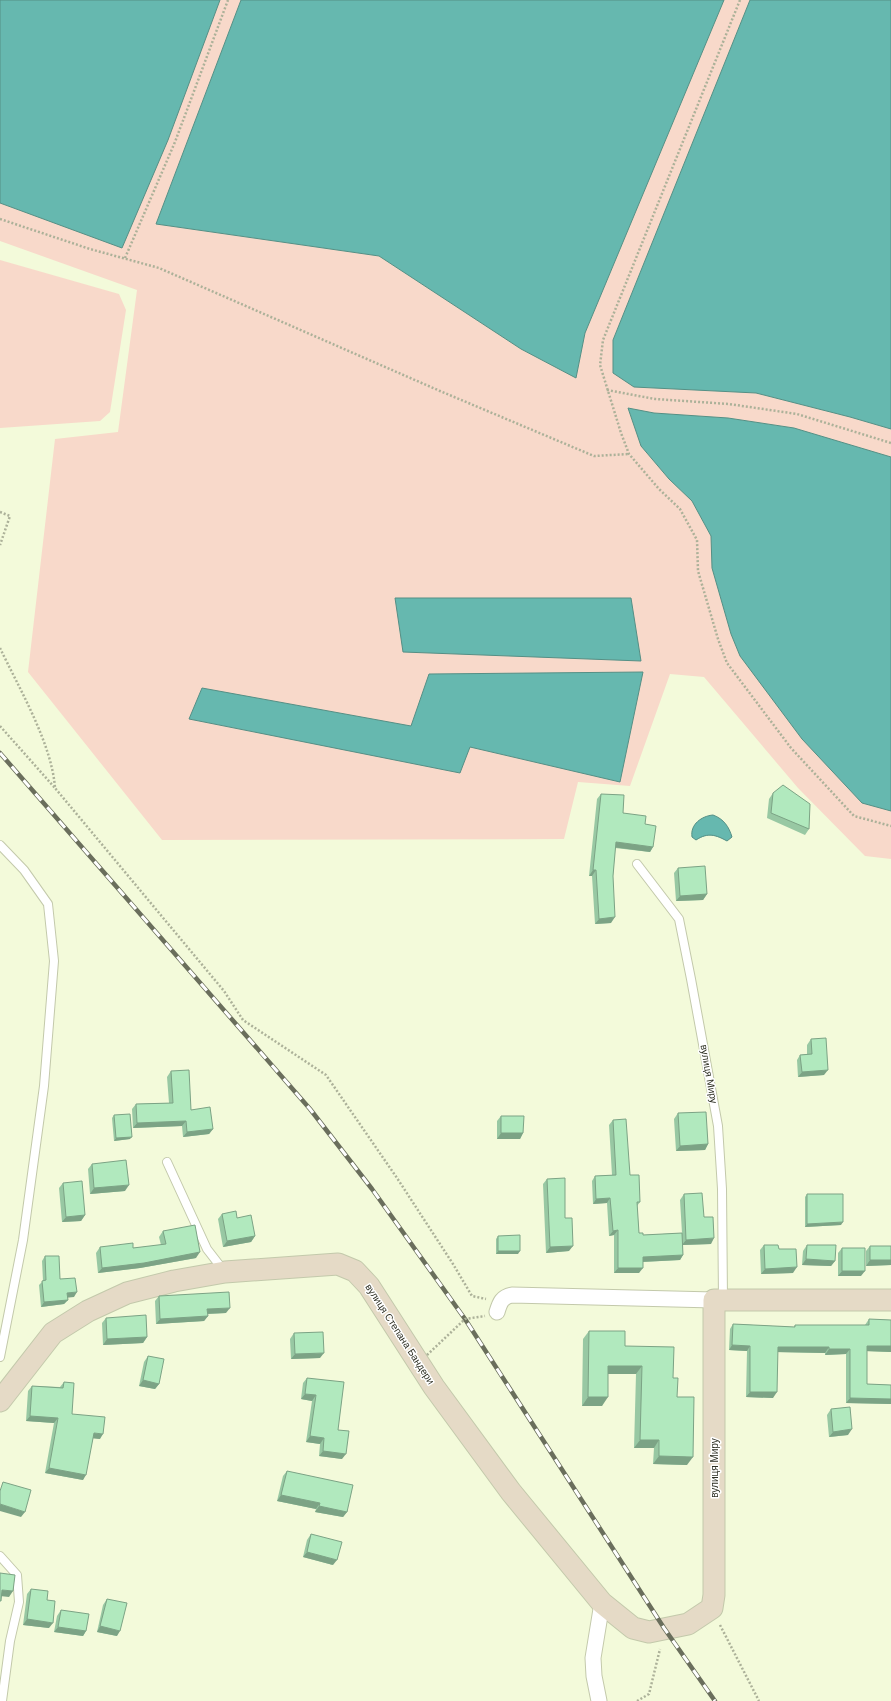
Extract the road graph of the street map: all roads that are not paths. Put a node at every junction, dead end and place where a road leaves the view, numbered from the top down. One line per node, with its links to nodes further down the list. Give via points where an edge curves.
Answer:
1 (0, 845): 8 (lane, via 24,870 48,904 54,961 44,1086 23,1240)
2 (637, 864): 5 (lane, вулиця Миру, via 679,919 691,979 718,1126 722,1189)
3 (167, 1162): 4 (lane, via 207,1249)
4 (225, 1272): 9 (street, вулиця Степана Бандери, via 127,1293 88,1311 53,1333); 11 (street, вулиця Степана Бандери, via 338,1264 355,1271 369,1286 434,1387 511,1492)
5 (718, 1300): 6 (street); 7 (street, via 512,1295 505,1296); 12 (street, вулиця Миру, via 714,1595 712,1608)
6 (891, 1300)
7 (494, 1310)
8 (0, 1357)
9 (0, 1401)
10 (0, 1556): 13 (lane, via 17,1575 19,1602 10,1641)
11 (602, 1603): 12 (street, вулиця Степана Бандери, via 633,1628 649,1632); 14 (street, via 593,1658)
12 (688, 1624)
13 (2, 1701)
14 (599, 1701)

